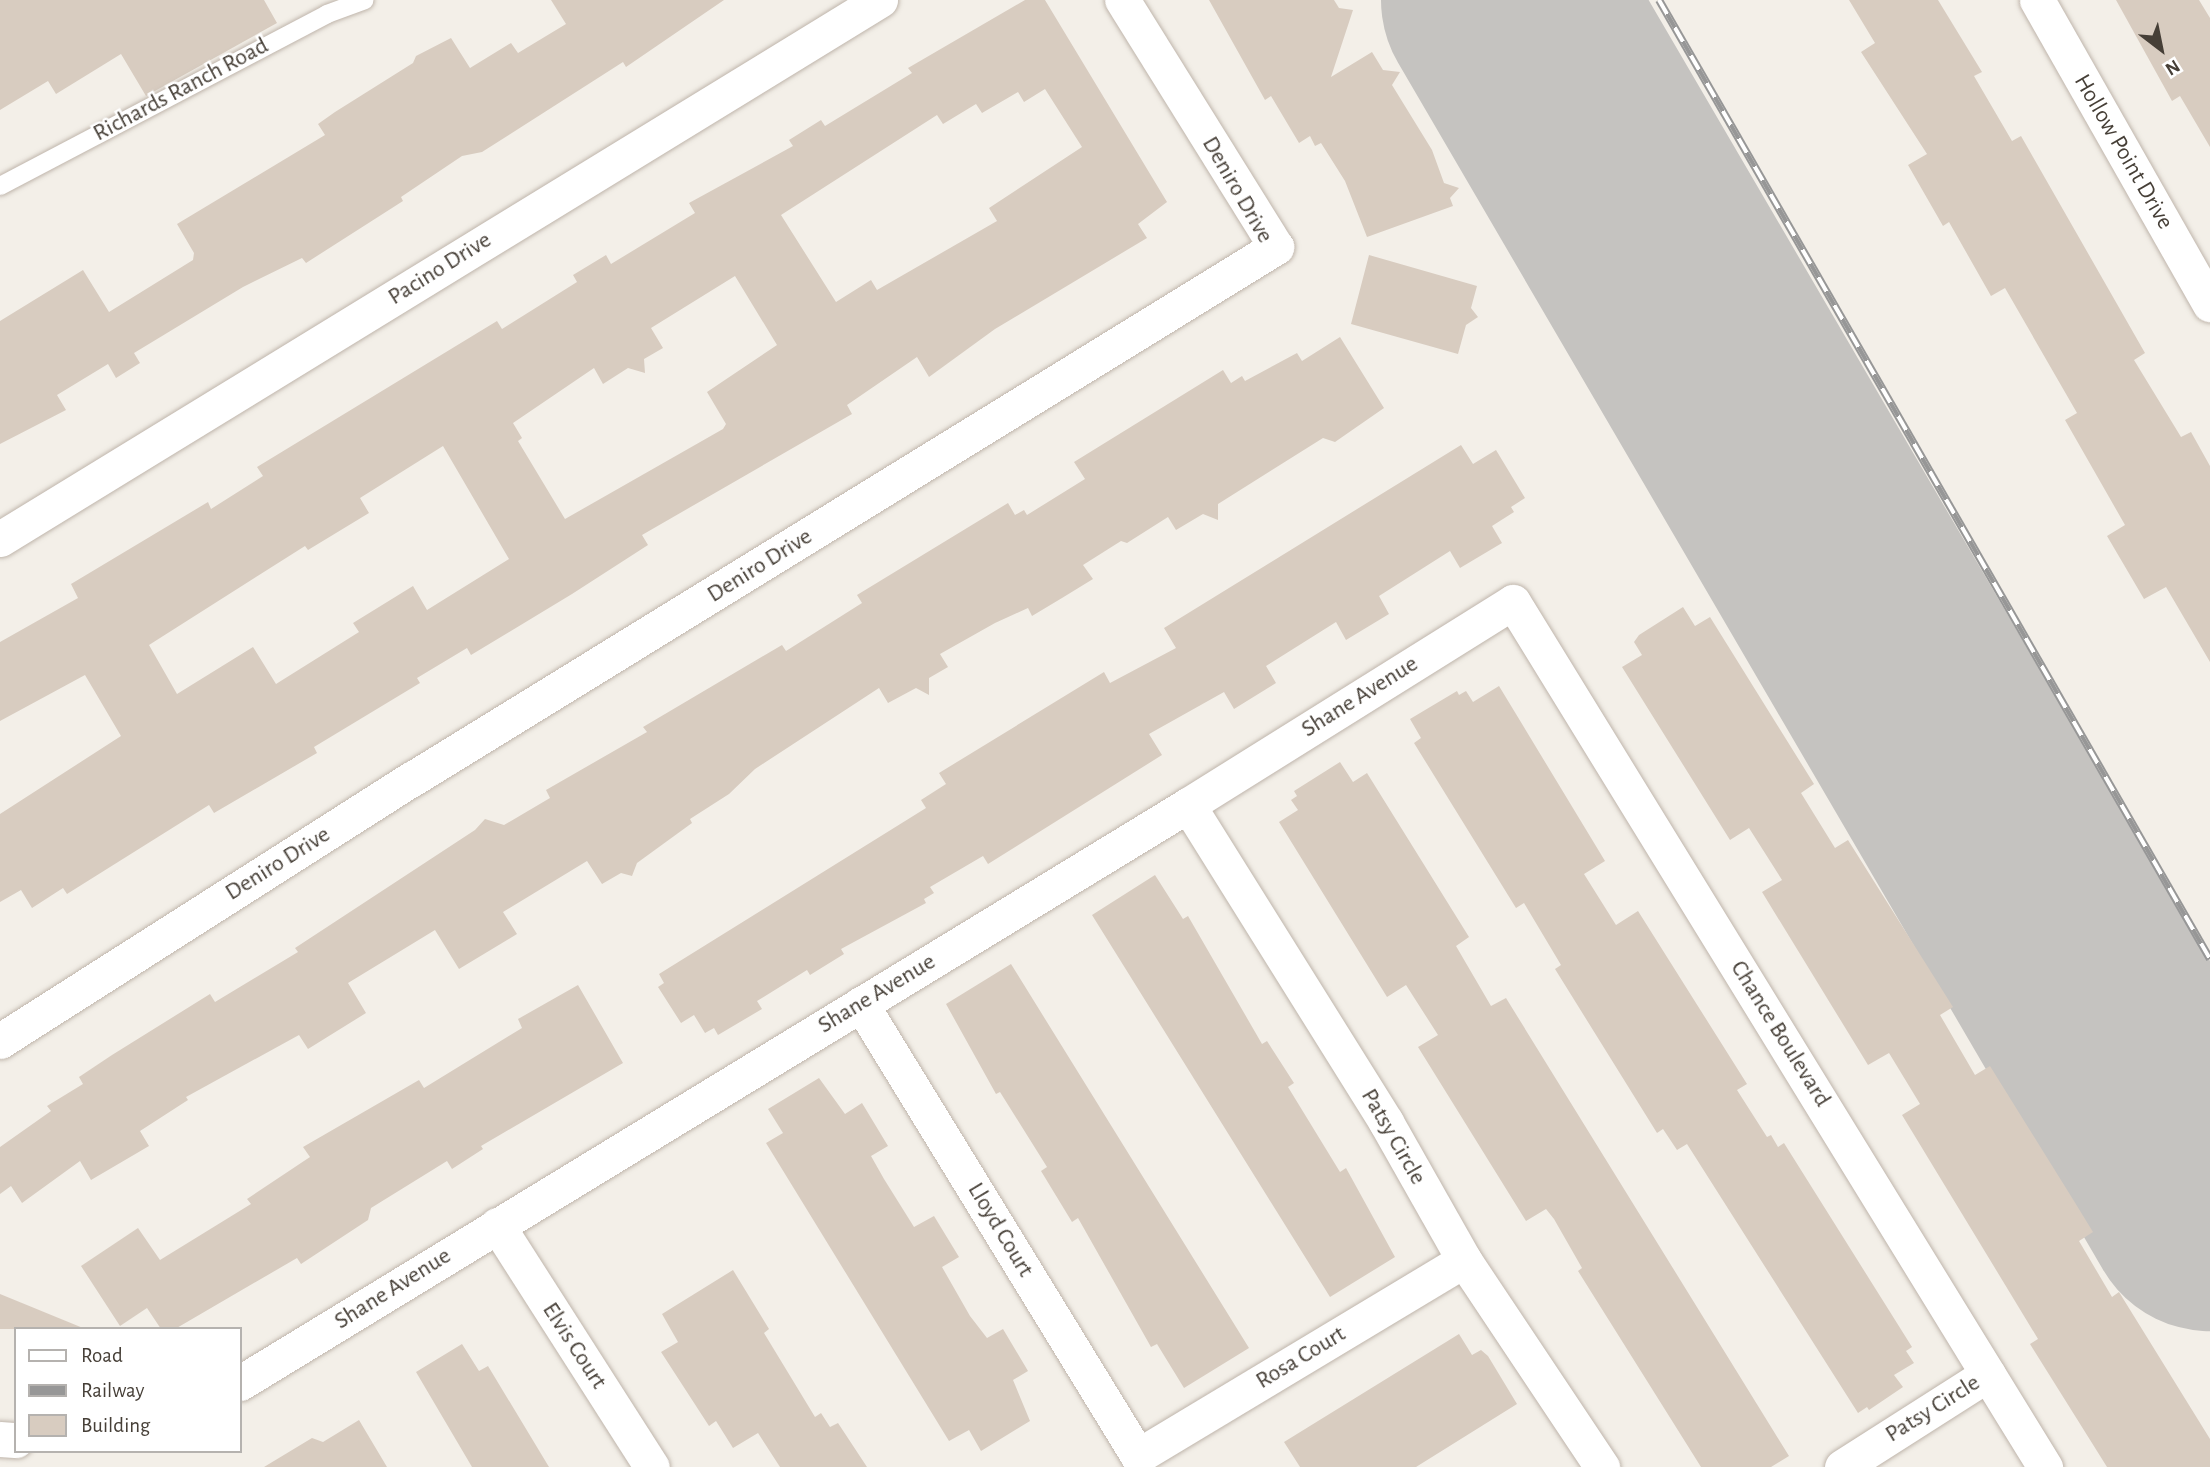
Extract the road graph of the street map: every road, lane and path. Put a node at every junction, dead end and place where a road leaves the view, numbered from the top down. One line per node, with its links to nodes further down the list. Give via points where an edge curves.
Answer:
1 (365, 0): 5 (lane, Richards Ranch Road, via 327,13)
2 (880, 0): 7 (street, Pacino Drive)
3 (1122, 0): 11 (street, Deniro Drive, via 1276,247 412,779)
4 (2037, 0): 6 (street, Hollow Point Drive)
5 (0, 186)
6 (2210, 304)
7 (0, 539)
8 (1513, 601): 9 (street, Shane Avenue); 14 (street, Chance Boulevard)
9 (1188, 805): 10 (street, Shane Avenue); 13 (street, Patsy Circle, via 1386,1122)
10 (861, 1004): 12 (street, Shane Avenue); 16 (street, Lloyd Court)
11 (0, 1041)
12 (497, 1225): 15 (street, Shane Avenue); 17 (street, Elvis Court)
13 (1464, 1260): 16 (street, Rosa Court); 18 (street, Patsy Circle)
14 (1988, 1374): 19 (street, Patsy Circle); 20 (street, Chance Boulevard)
15 (242, 1382)
16 (1138, 1456)
17 (652, 1467)
18 (1602, 1467)
19 (1842, 1467)
20 (2045, 1467)

